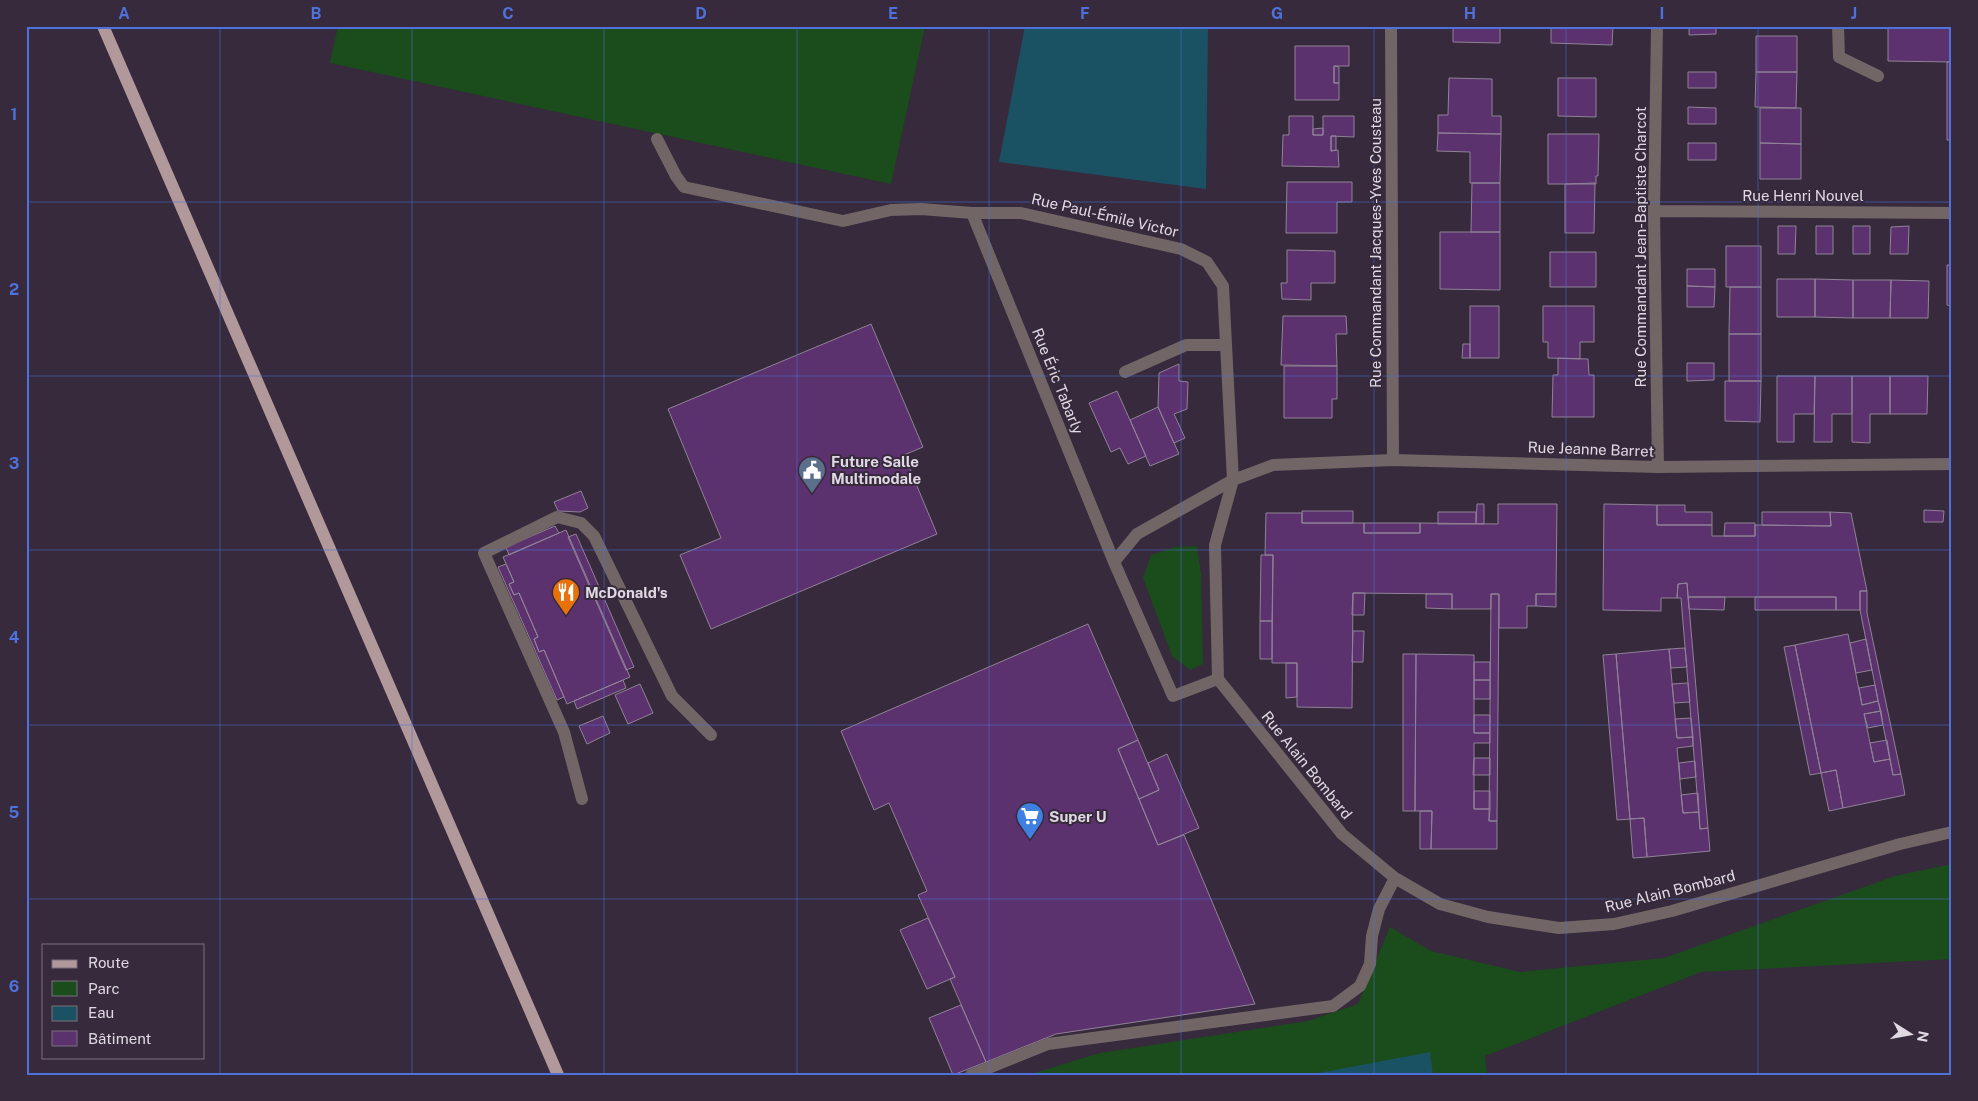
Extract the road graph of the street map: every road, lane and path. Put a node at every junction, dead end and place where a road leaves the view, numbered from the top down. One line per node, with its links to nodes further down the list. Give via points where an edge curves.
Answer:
1 (103, 26): 22 (main road)
2 (1391, 26): 12 (street, Rue Commandant Jacques-Yves Cousteau)
3 (1657, 26): 7 (street, Rue Commandant Jean-Baptiste Charcot)
4 (1838, 26): 5 (street, via 1839,58)
5 (1878, 76)
6 (657, 139): 8 (street, Rue Paul-Émile Victor, via 684,187 844,221 891,210)
7 (1654, 211): 9 (street, Rue Henri Nouvel); 14 (street, Rue Commandant Jean-Baptiste Charcot)
8 (972, 213): 10 (street, Rue Paul-Émile Victor, via 1021,213 1181,249 1207,262 1223,286); 16 (street, Rue Éric Tabarly)
9 (1952, 213)
10 (1226, 345): 11 (street, via 1186,345); 15 (street, Rue Paul-Émile Victor)
11 (1125, 372)
12 (1393, 460): 14 (street, Rue Jeanne Barret); 15 (street, Rue Jeanne Barret, via 1273,465)
13 (1952, 464): 14 (street, Rue Jeanne Barret)
14 (1658, 467)
15 (1233, 480): 16 (street, Rue Jeanne Barret, via 1137,534); 17 (street, Rue Paul-Émile Victor, via 1215,545)
16 (1114, 562): 17 (street, Rue Éric Tabarly, via 1173,696)
17 (1218, 679): 21 (street, Rue Alain Bombard, via 1342,834)
18 (711, 735): 19 (street, via 672,696 594,536 581,523 557,518 484,553 564,732)
19 (582, 799)
20 (1952, 832): 21 (street, Rue Alain Bombard, via 1614,924 1559,928 1488,918 1440,904)
21 (1395, 878): 23 (street, via 1379,909 1372,936 1370,964 1360,986 1333,1006 1048,1044)
22 (558, 1075)
23 (971, 1075)

